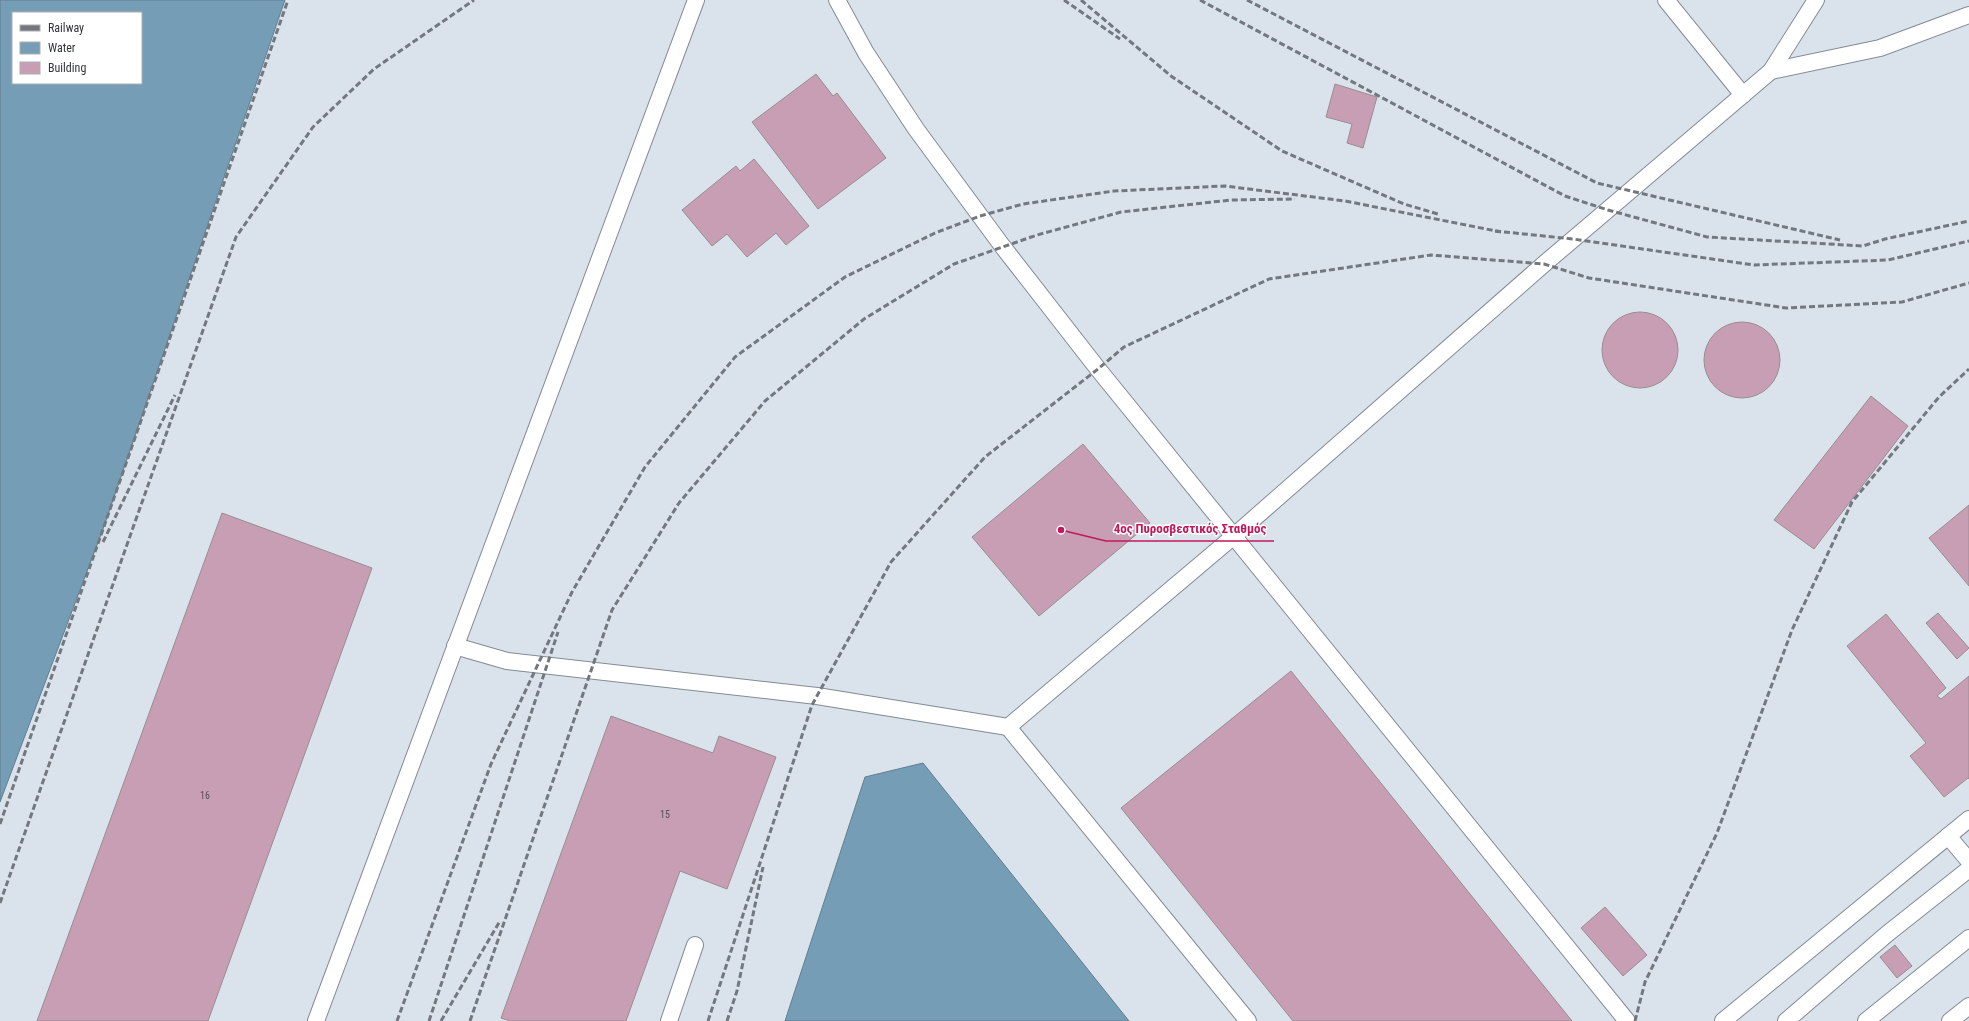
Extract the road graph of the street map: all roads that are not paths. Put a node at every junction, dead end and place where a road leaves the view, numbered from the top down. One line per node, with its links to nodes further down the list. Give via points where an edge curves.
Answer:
1 (696, 0): 9 (lane)
2 (838, 0): 8 (lane, via 866,53 916,129 1003,247)
3 (1666, 0): 7 (lane)
4 (1816, 0): 6 (lane)
5 (1969, 16): 6 (lane, via 1880,48)
6 (1771, 71): 7 (lane)
7 (1743, 95): 8 (lane, via 1544,264)
8 (1234, 536): 10 (lane); 21 (lane)
9 (455, 646): 10 (lane, via 507,661 810,695); 18 (lane)
10 (1008, 727): 20 (lane)
11 (1969, 819): 12 (lane)
12 (1948, 836): 13 (lane); 22 (lane)
13 (1969, 861)
14 (1969, 869): 23 (lane, via 1887,934)
15 (1969, 938): 24 (lane)
16 (695, 945): 19 (lane)
17 (1969, 1006): 25 (lane)
18 (316, 1021)
19 (669, 1021)
20 (1248, 1021)
21 (1627, 1021)
22 (1723, 1021)
23 (1786, 1021)
24 (1866, 1021)
25 (1950, 1021)

